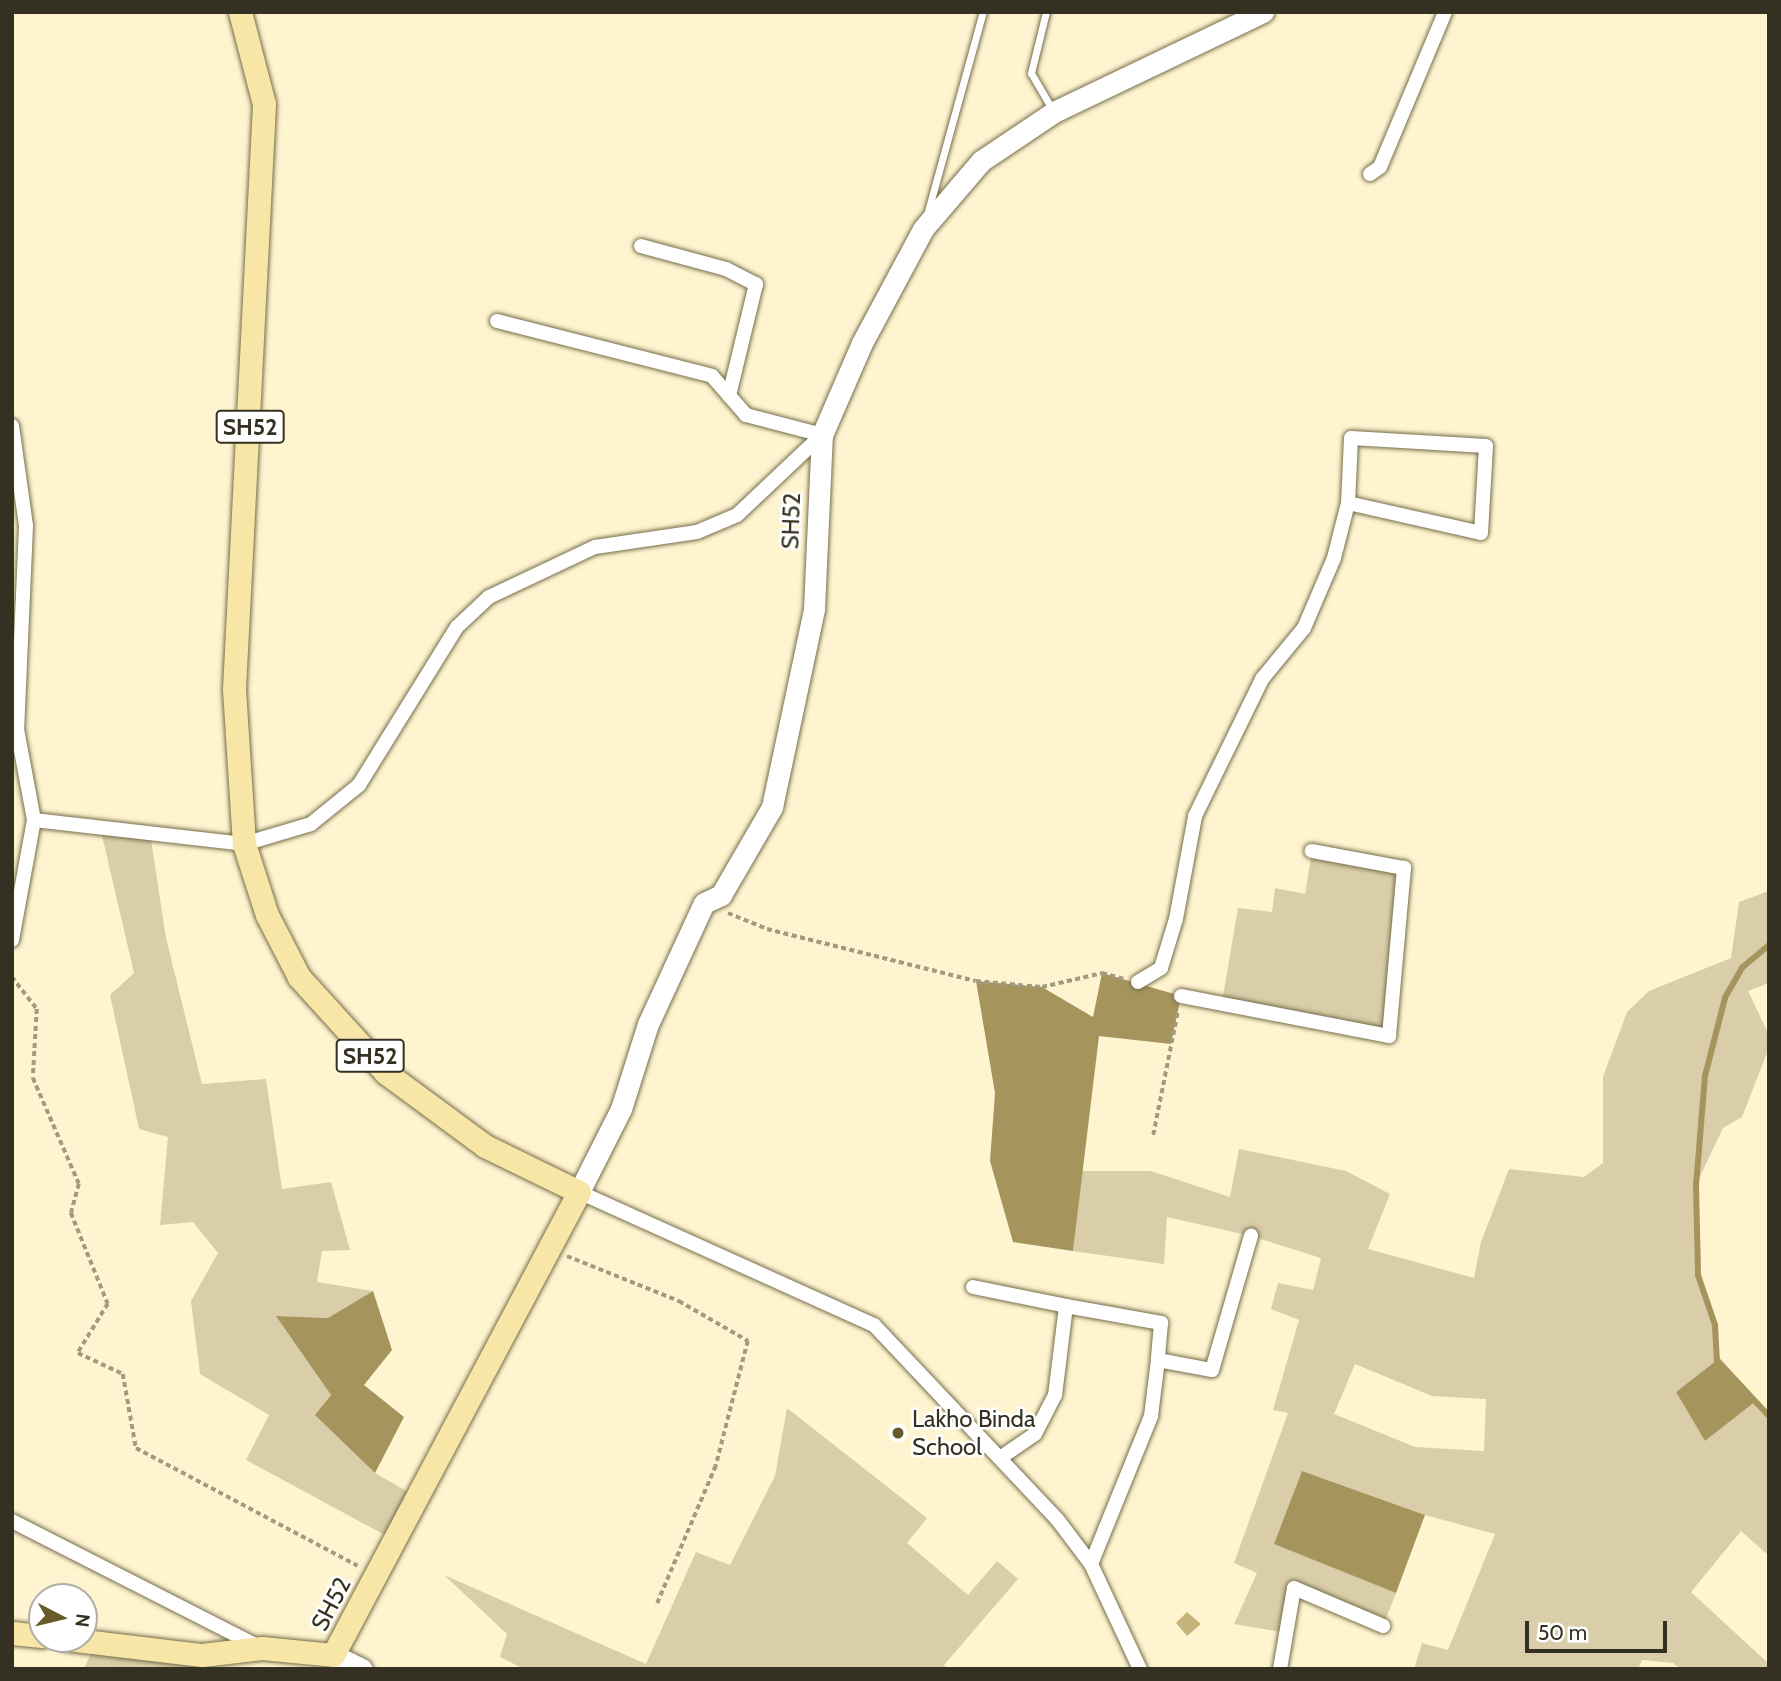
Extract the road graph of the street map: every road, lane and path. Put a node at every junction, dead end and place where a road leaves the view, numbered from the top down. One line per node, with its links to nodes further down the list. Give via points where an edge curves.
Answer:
1 (240, 12): 17 (main road, SH52 / SH52, via 264,104 234,689)
2 (983, 12): 8 (lane)
3 (1046, 12): 6 (lane, via 1031,74)
4 (1264, 12): 6 (street, SH52 / SH52)
5 (1445, 12): 7 (street, via 1380,166)
6 (1054, 112): 8 (street, SH52 / SH52, via 981,161)
7 (1370, 174)
8 (923, 229): 13 (street, SH52 / SH52, via 862,343)
9 (641, 246): 11 (street, via 726,269 755,284)
10 (497, 321): 11 (street, via 712,376)
11 (729, 396): 13 (street, via 746,415)
12 (12, 426): 15 (street, via 26,526)
13 (822, 435): 17 (street, via 737,515 697,532 595,547 489,597 457,626 359,785 311,824); 19 (street, SH52 / SH52, via 814,609 772,807 721,895)
14 (1348, 503): 14 (street, via 1480,533 1486,446 1351,438); 23 (street, via 1334,558 1304,628 1262,679 1195,816 1176,919 1161,968)
15 (15, 728): 16 (street)
16 (34, 820): 17 (street); 20 (street)
17 (244, 844): 27 (main road, SH52 / SH52, via 267,915 299,977 386,1073 485,1146)
18 (1312, 851): 24 (street, via 1404,868 1389,1036)
19 (704, 903): 21 (path, via 767,929 873,952 932,973 965,979 1042,987); 27 (street, SH52 / SH52, via 648,1024 621,1109)
20 (12, 940)
21 (1102, 973)
22 (12, 977): 36 (path, via 37,1009 33,1078 79,1184 71,1213 108,1304 78,1353 123,1374 136,1448)
23 (1138, 982)
24 (1181, 996)
25 (1175, 1026): 26 (path)
26 (1153, 1135)
27 (579, 1192): 29 (main road, SH52 / SH52); 33 (street, via 874,1325)
28 (1251, 1236): 32 (street, via 1212,1370)
29 (548, 1249): 36 (main road, SH52 / SH52); 37 (path, via 679,1301 748,1341 716,1466)
30 (973, 1287): 31 (street)
31 (1066, 1306): 32 (street, via 1161,1323); 33 (street, via 1055,1395 1035,1434)
32 (1158, 1360): 35 (street, via 1151,1416)
33 (1000, 1458): 35 (street, via 1057,1519)
34 (12, 1521): 40 (street)
35 (1091, 1564): 43 (street)
36 (375, 1576): 41 (main road, SH52 / SH52)
37 (656, 1607)
38 (1383, 1626): 44 (street, via 1293,1588)
39 (98, 1643): 40 (main road, SH52 / SH52, via 202,1655)
40 (262, 1648): 41 (main road, SH52 / SH52)
41 (334, 1655): 42 (street)
42 (362, 1669)
43 (1140, 1669)
44 (1280, 1669)

